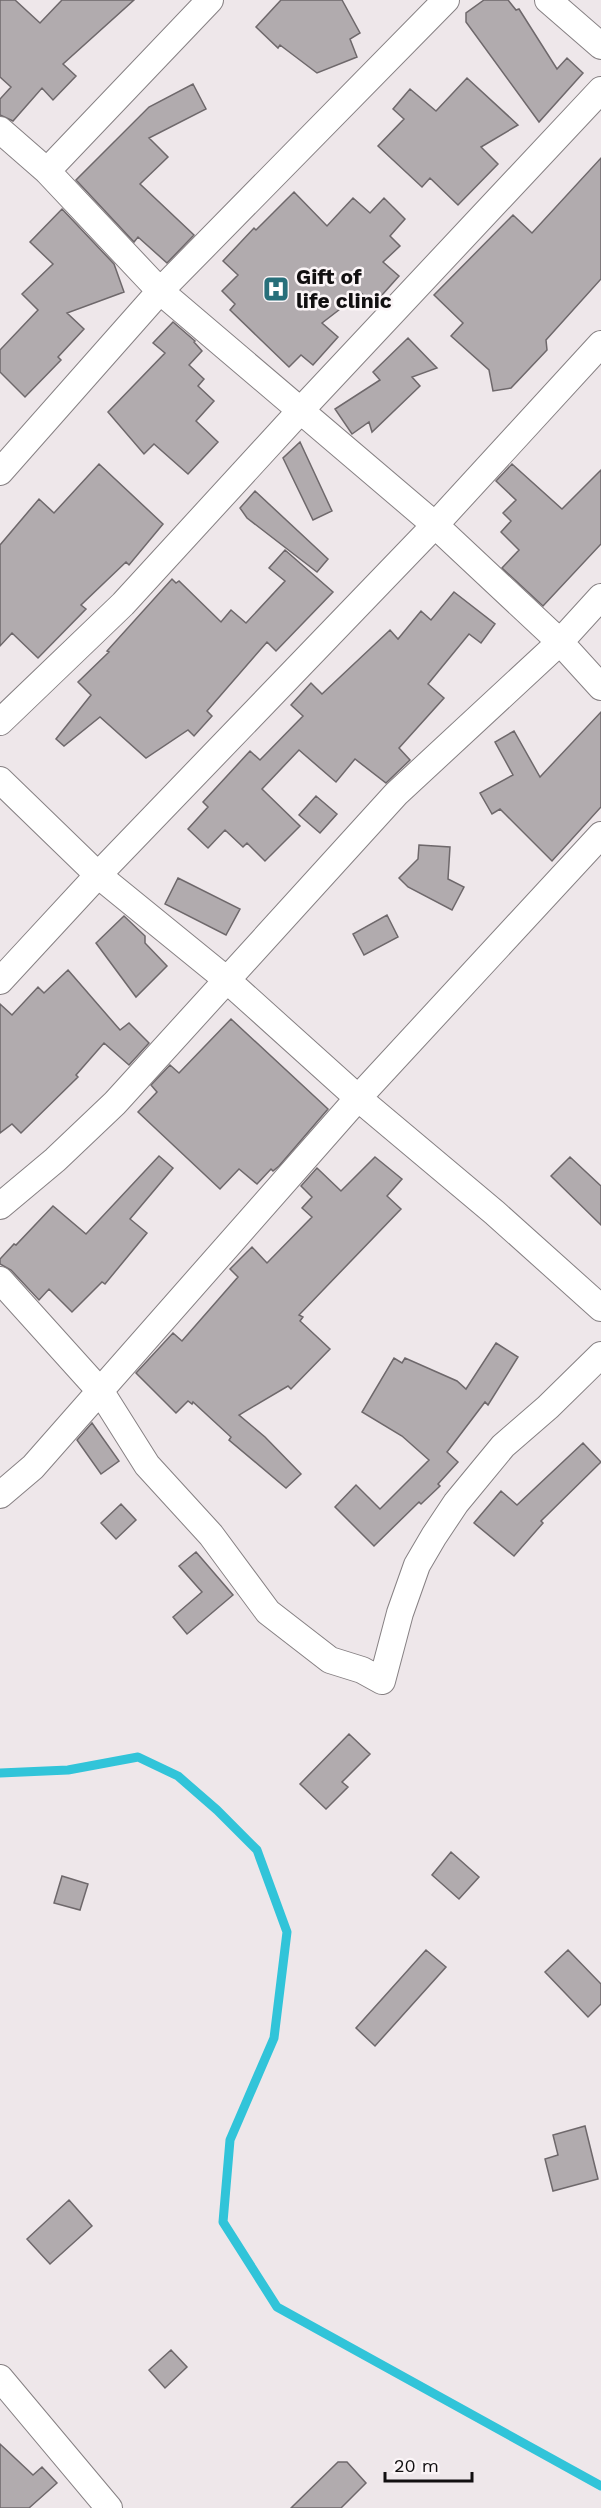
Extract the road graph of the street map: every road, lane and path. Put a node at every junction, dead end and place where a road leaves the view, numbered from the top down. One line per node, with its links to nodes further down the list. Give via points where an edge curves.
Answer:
1 (210, 0): 7 (street)
2 (446, 0): 8 (street)
3 (548, 0): 4 (street)
4 (601, 46)
5 (601, 90): 10 (street)
6 (0, 130): 7 (street)
7 (47, 171): 8 (street)
8 (160, 291): 10 (street); 11 (street)
9 (601, 344): 12 (street)
10 (300, 411): 12 (street); 16 (street, via 123,604)
11 (0, 472)
12 (435, 525): 14 (street); 19 (street)
13 (601, 597): 14 (street)
14 (560, 642): 15 (street); 20 (street, via 396,794)
15 (601, 687)
16 (0, 722)
17 (0, 780): 19 (street)
18 (601, 835): 22 (street)
19 (98, 875): 20 (street); 21 (street)
20 (227, 980): 22 (street); 23 (street, via 115,1103)
21 (0, 981)
22 (358, 1098): 25 (street); 27 (street)
23 (0, 1206)
24 (0, 1280): 27 (street)
25 (601, 1308)
26 (601, 1355): 27 (street, via 503,1446 445,1520 417,1564 382,1681 330,1660 268,1612 211,1535 147,1465)
27 (101, 1392): 28 (street, via 33,1467)
28 (0, 1495)
29 (2, 2385): 30 (street)
30 (109, 2508)

